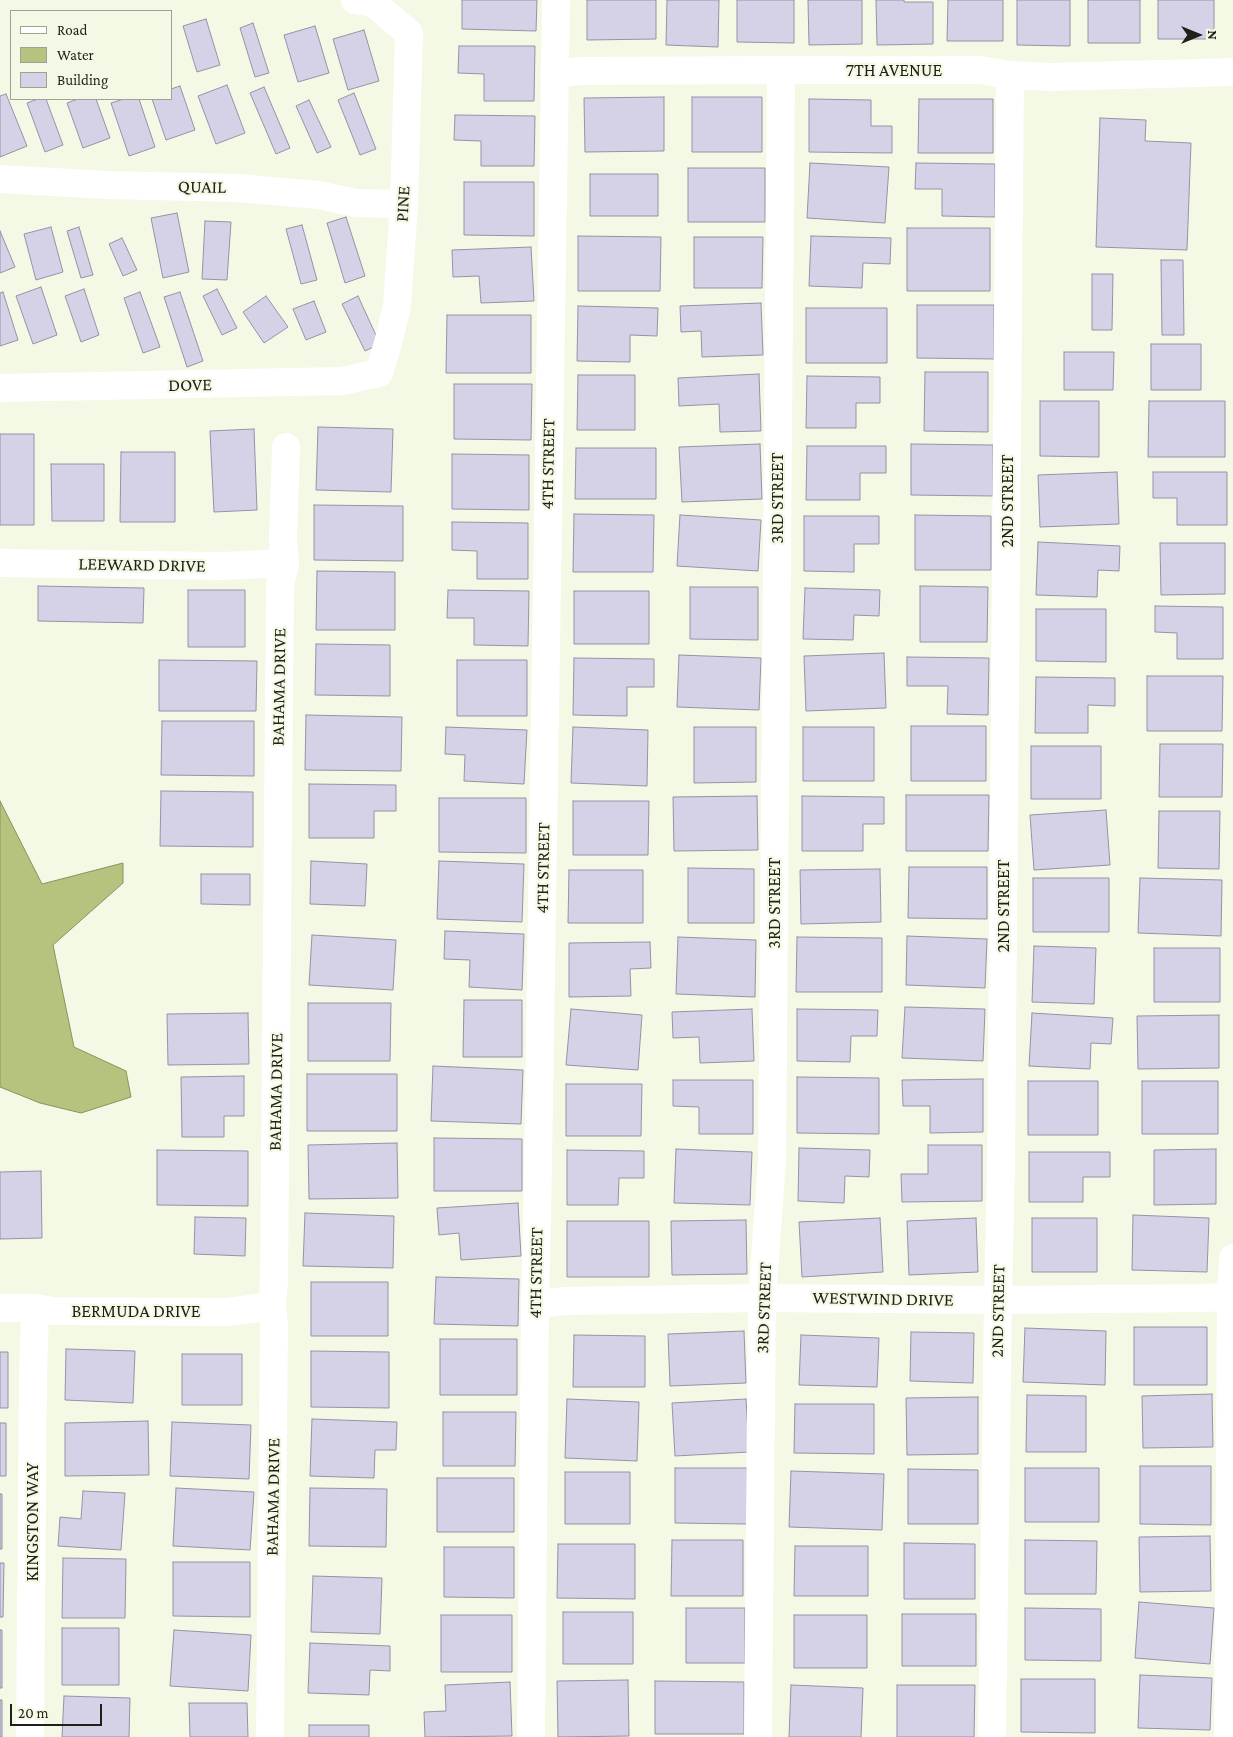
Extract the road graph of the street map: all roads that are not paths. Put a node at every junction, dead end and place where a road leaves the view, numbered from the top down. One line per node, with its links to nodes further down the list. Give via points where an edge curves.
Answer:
1 (355, 0): 8 (street, PINE, via 373,3 409,33)
2 (556, 0): 5 (street, 4TH STREET)
3 (781, 70): 5 (street, 7TH AVENUE); 6 (street, 7TH AVENUE, via 980,70); 16 (street, 3RD STREET, via 772,1162)
4 (1233, 72): 6 (street, 7TH AVENUE, via 1051,77)
5 (554, 73): 18 (street, 4TH STREET)
6 (1010, 75): 17 (street, 2ND STREET)
7 (0, 179): 8 (street, QUAIL, via 238,188 356,202)
8 (404, 204): 9 (street, PINE, via 397,306)
9 (379, 373): 10 (street, DOVE, via 342,381)
10 (0, 388)
11 (286, 447): 13 (street, BAHAMA DRIVE, via 282,540)
12 (0, 563): 13 (street, LEEWARD DRIVE, via 222,566)
13 (285, 563): 19 (street, BAHAMA DRIVE, via 280,586)
14 (1233, 1258): 15 (street)
15 (1231, 1296): 17 (street, WESTWIND DRIVE); 27 (street)
16 (762, 1298): 17 (street, WESTWIND DRIVE); 18 (street, WESTWIND DRIVE, via 562,1301); 25 (street, 3RD STREET)
17 (998, 1300): 26 (street, 2ND STREET)
18 (535, 1305): 24 (street, 4TH STREET)
19 (272, 1306): 21 (street, BERMUDA DRIVE, via 227,1312 54,1311); 23 (street, BAHAMA DRIVE)
20 (0, 1308): 21 (street, BERMUDA DRIVE)
21 (35, 1308): 22 (street, KINGSTON WAY)
22 (30, 1737)
23 (270, 1737)
24 (531, 1737)
25 (758, 1737)
26 (992, 1737)
27 (1228, 1737)

